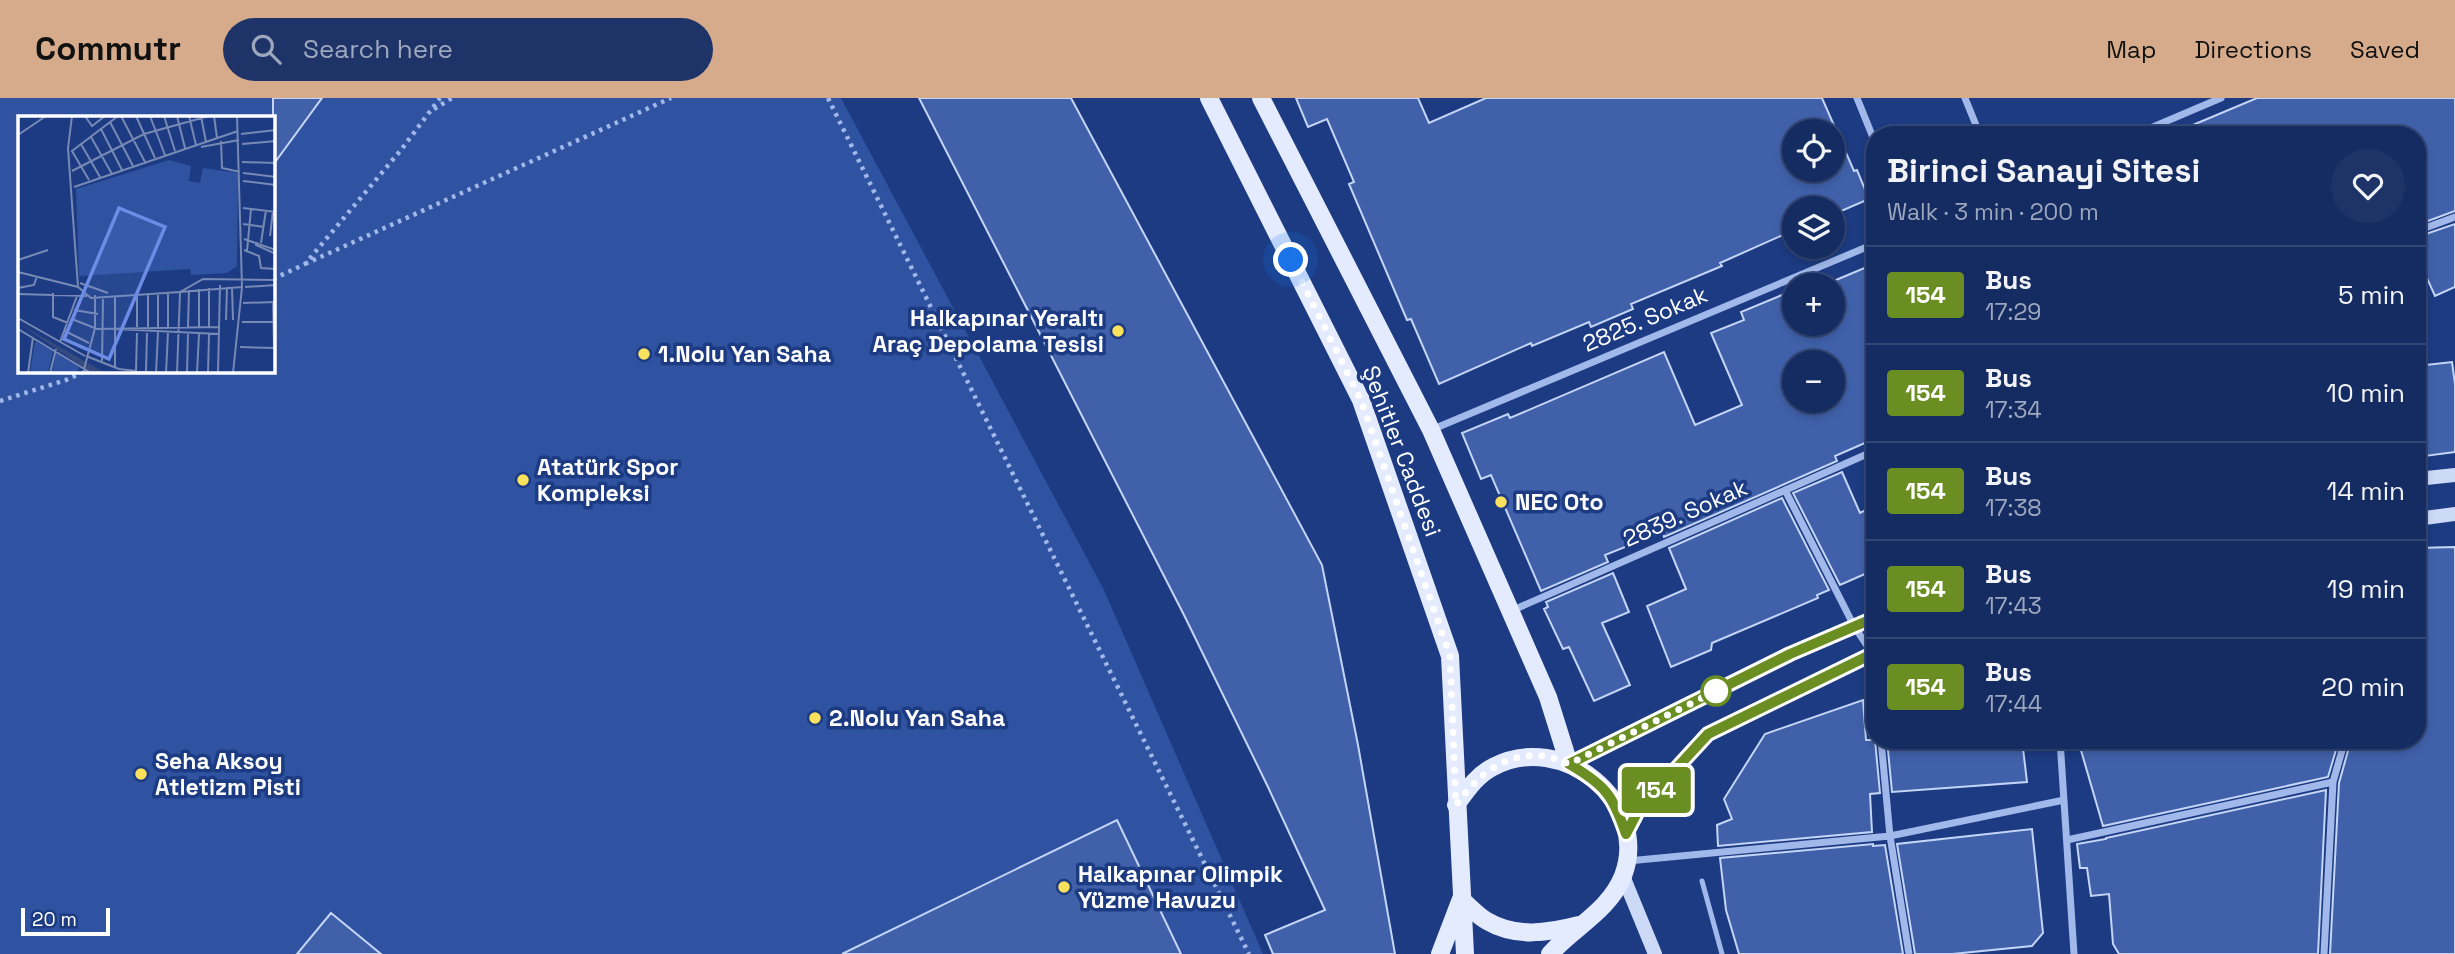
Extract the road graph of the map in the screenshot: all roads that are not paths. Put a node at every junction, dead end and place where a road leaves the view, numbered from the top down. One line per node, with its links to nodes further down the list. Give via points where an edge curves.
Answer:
1 (1209, 98): 30 (main road, Şehitler Caddesi, via 1366,412 1450,656)
2 (1261, 98): 12 (main road, Şehitler Caddesi)
3 (1857, 98): 6 (street)
4 (1965, 98): 7 (street)
5 (2221, 98): 8 (street)
6 (1868, 126)
7 (1976, 126)
8 (2155, 126)
9 (2455, 217): 10 (street)
10 (2426, 228)
11 (1866, 247): 12 (street, 2825. Sokak)
12 (1431, 430): 19 (main road, Şehitler Caddesi)
13 (1866, 455): 16 (street, 2839. Sokak)
14 (2455, 475): 15 (main road)
15 (2426, 479)
16 (1785, 490): 19 (street, 2839. Sokak); 21 (street)
17 (2455, 514): 18 (main road)
18 (2426, 518)
19 (1510, 611): 27 (main road, Şehitler Caddesi, via 1548,697)
20 (1866, 621): 21 (main road)
21 (1854, 626): 22 (street); 27 (main road)
22 (1866, 643)
23 (1866, 656): 31 (main road, via 1708,734 1639,809)
24 (1882, 749): 32 (street)
25 (2061, 749): 29 (street)
26 (2342, 749): 28 (street)
27 (1569, 764): 30 (main road, via 1544,756 1517,758 1492,767 1472,783); 31 (main road, via 1603,788 1616,804)
28 (2333, 782): 33 (street); 45 (street)
29 (2064, 800): 32 (street); 33 (street)
30 (1456, 805): 36 (main road, Şehitler Caddesi)
31 (1626, 834): 34 (main road)
32 (1890, 836): 34 (street); 43 (street)
33 (2067, 840): 44 (street)
34 (1624, 869): 37 (main road, via 1607,904); 41 (main road)
35 (1702, 881): 42 (lane)
36 (1461, 899): 37 (main road, via 1486,921 1517,932 1550,933); 38 (main road); 39 (main road, Şehitler Caddesi)
37 (1583, 924): 40 (main road)
38 (1440, 954)
39 (1465, 954)
40 (1550, 954)
41 (1655, 954)
42 (1721, 954)
43 (1909, 954)
44 (2074, 954)
45 (2324, 954)

